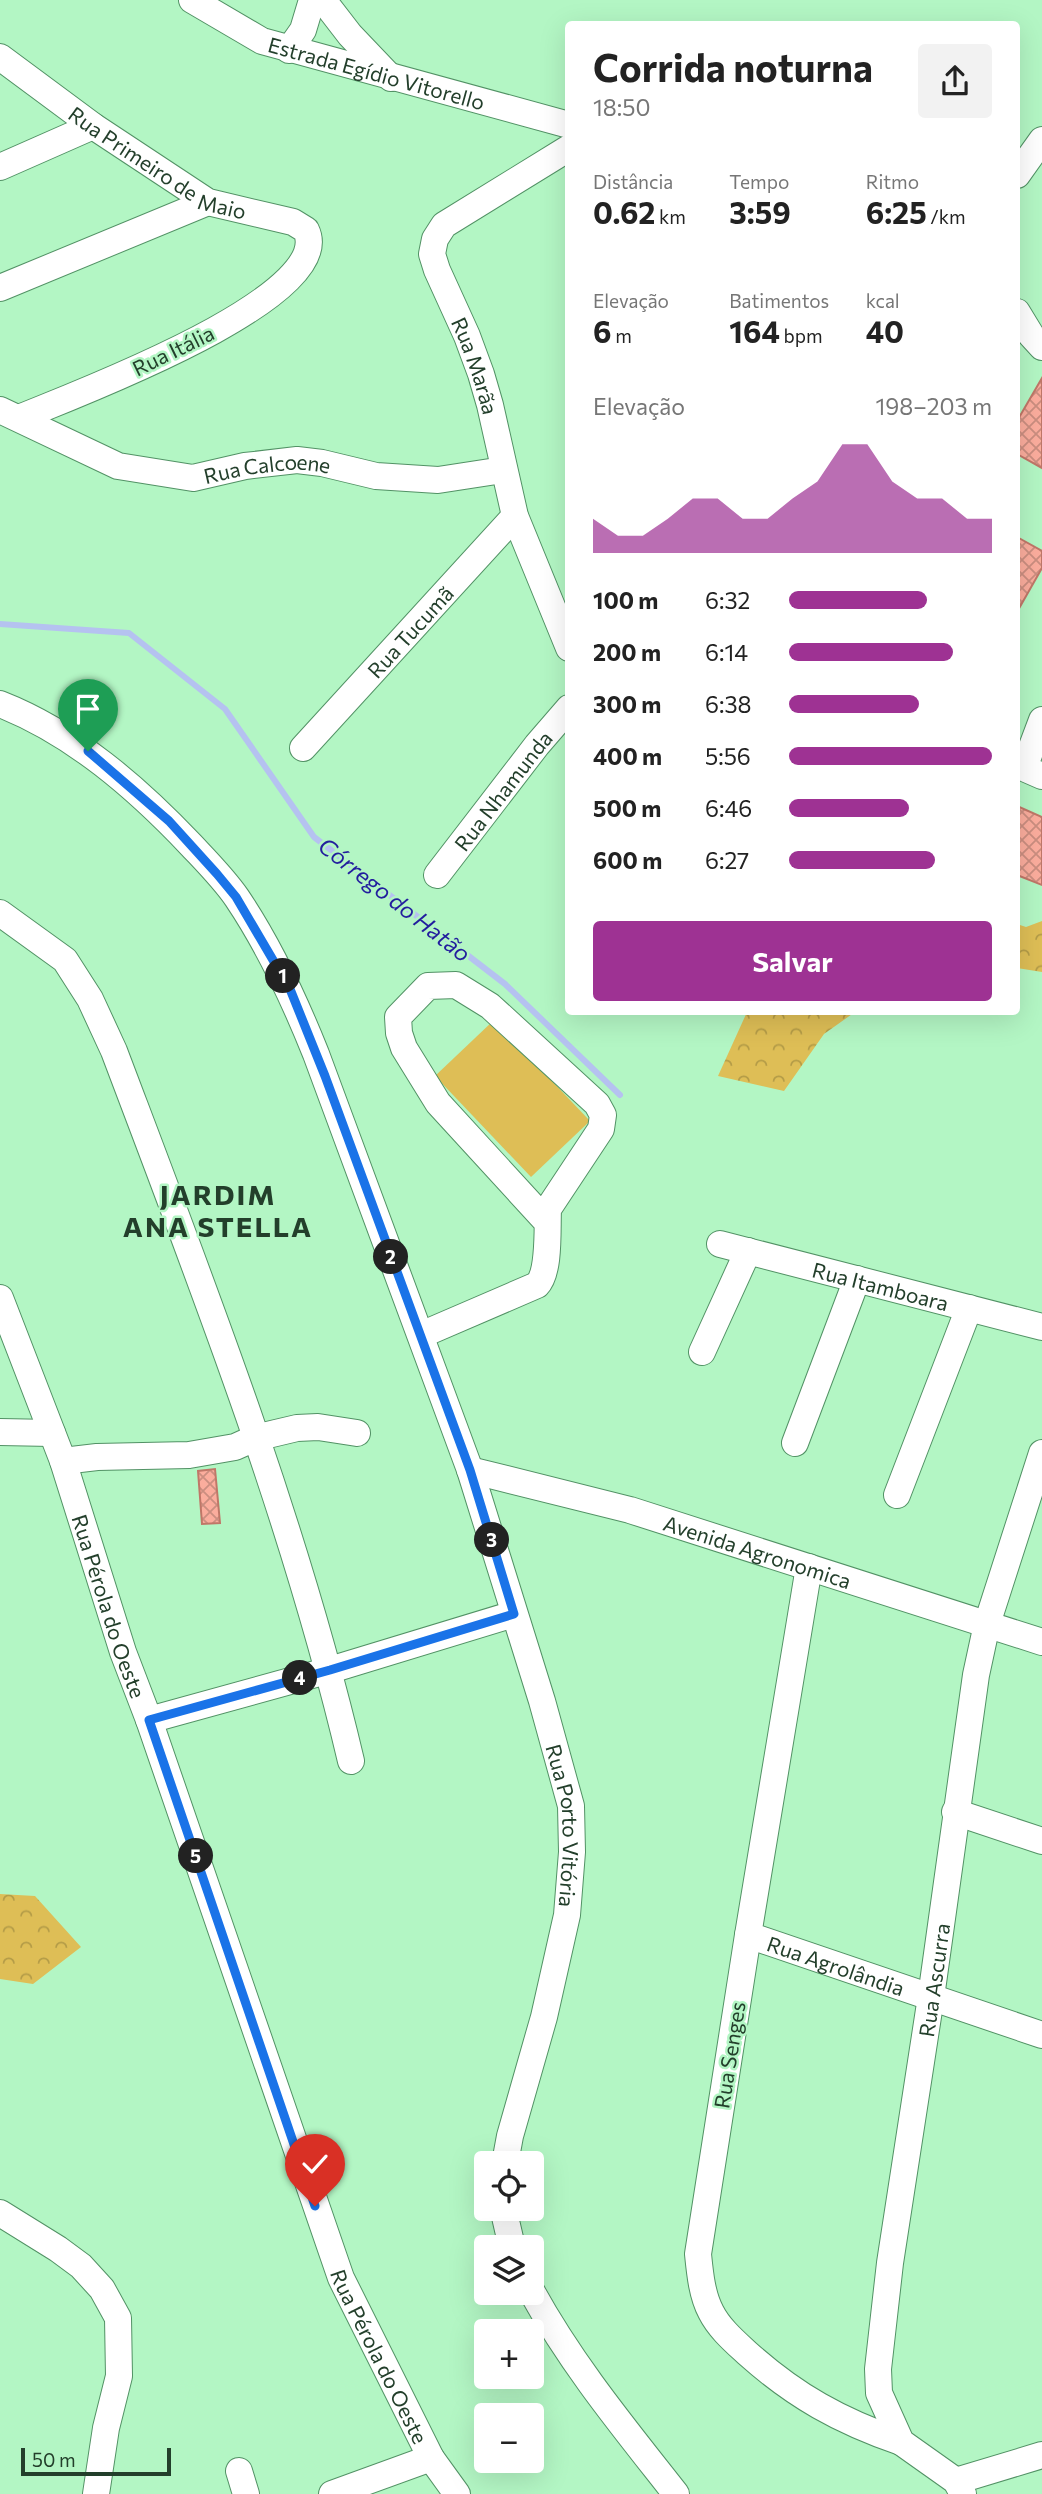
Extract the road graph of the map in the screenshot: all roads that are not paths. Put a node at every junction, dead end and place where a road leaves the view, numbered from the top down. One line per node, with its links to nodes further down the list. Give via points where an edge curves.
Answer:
1 (192, 0): 4 (street, Estrada Egídio Vitorello, via 262,41)
2 (312, 0): 4 (street, via 302,33)
3 (323, 0): 6 (street)
4 (289, 50): 6 (street, Estrada Egídio Vitorello)
5 (0, 57): 8 (street, Rua Primeiro de Maio)
6 (391, 78): 7 (street, Estrada Egídio Vitorello)
7 (565, 124)
8 (93, 127): 11 (street); 13 (street, Rua Primeiro de Maio)
9 (1042, 140): 12 (street)
10 (565, 150): 19 (street, Rua Marãa, via 444,225 432,246 437,270 484,384)
11 (0, 167)
12 (1020, 171)
13 (208, 202): 14 (street, Rua Primeiro de Maio, via 301,226 309,236); 15 (street)
14 (308, 253): 18 (street, Rua Itália, via 296,271 257,304 212,333 152,362)
15 (0, 288)
16 (1020, 317): 17 (street)
17 (1042, 346)
18 (9, 414): 19 (street, Rua Calcoene, via 118,466 193,478 297,460 376,476 438,480)
19 (503, 470): 20 (street, Rua Marãa)
20 (515, 516): 21 (street, Rua Marãa); 25 (street, Rua Tucumã)
21 (565, 638)
22 (0, 704): 36 (street, Rua Porto Vitória, via 88,751 169,821 236,897 290,989)
23 (565, 713): 27 (street, Rua Nhamunda)
24 (1042, 720): 26 (street, via 1026,769)
25 (303, 748)
26 (1042, 776)
27 (437, 874)
28 (0, 913): 41 (street, via 65,960 90,999 168,1194)
29 (547, 1222): 29 (street, via 438,1103 404,1048 398,1017 428,986 456,985 490,1006 597,1104 603,1115 601,1129 548,1209); 36 (street, via 545,1271 537,1285)
30 (720, 1244): 31 (street, Rua Itamboara)
31 (748, 1251): 32 (street, Rua Itamboara); 37 (street)
32 (857, 1279): 34 (street, Rua Itamboara); 42 (street)
33 (0, 1298): 39 (street, Rua Pérola do Oeste)
34 (969, 1308): 35 (street, Rua Itamboara); 46 (street)
35 (1042, 1327)
36 (421, 1335): 45 (street, Rua Porto Vitória)
37 (702, 1352)
38 (0, 1432): 39 (street)
39 (52, 1433): 43 (street, Rua Pérola do Oeste)
40 (357, 1433): 41 (street, via 317,1427)
41 (256, 1438): 43 (street, via 235,1447 189,1455); 51 (street)
42 (795, 1443)
43 (63, 1461): 52 (street, Rua Pérola do Oeste)
44 (1040, 1467): 49 (street, Rua Ascurra)
45 (470, 1470): 47 (street, Avenida Agronomica, via 630,1510); 48 (street, Rua Porto Vitória)
46 (897, 1495)
47 (809, 1567): 49 (street, Avenida Agronomica); 56 (street, Rua Senges)
48 (514, 1614): 51 (street); 59 (street, Rua Porto Vitória, via 571,1806 572,1852 567,1914)
49 (988, 1624): 50 (street, Avenida Agronomica); 54 (street, Rua Ascurra)
50 (1042, 1642)
51 (330, 1670): 52 (street); 53 (street)
52 (149, 1720): 64 (street, Rua Pérola do Oeste, via 341,2278)
53 (351, 1761)
54 (955, 1812): 55 (street); 57 (street, Rua Ascurra)
55 (1042, 1841)
56 (748, 1935): 57 (street, Rua Agrolândia); 62 (street, Rua Senges, via 698,2255 701,2281 711,2313 731,2338 774,2376 840,2418)
57 (931, 1997): 58 (street, Rua Agrolândia); 62 (street, Rua Ascurra, via 878,2369 879,2393)
58 (1042, 2035)
59 (507, 2151)
60 (0, 2213): 66 (street, via 81,2266 102,2289 118,2318 119,2376)
61 (540, 2305): 69 (street, via 561,2342)
62 (901, 2442): 65 (street)
63 (1042, 2455): 65 (street)
64 (431, 2458): 67 (street); 68 (street, Rua Pérola do Oeste)
65 (959, 2488)
66 (96, 2494)
67 (332, 2494)
68 (457, 2494)
69 (676, 2494)

